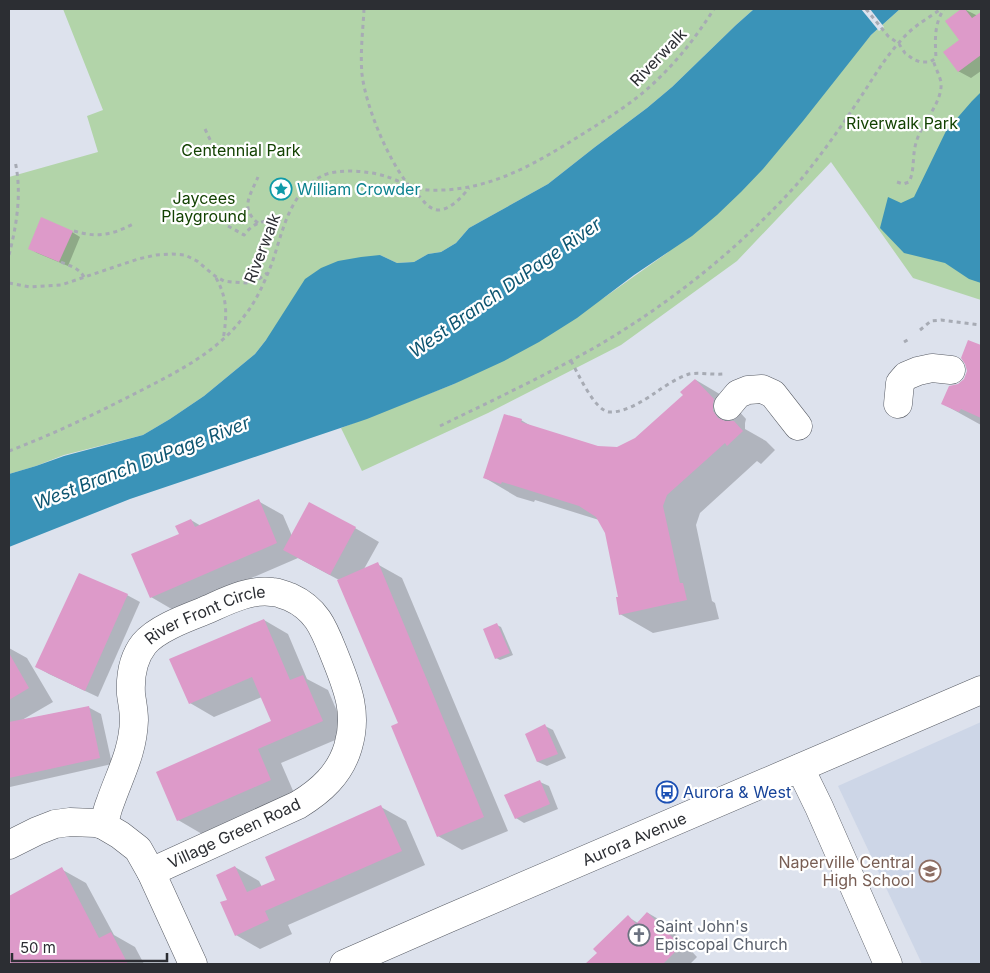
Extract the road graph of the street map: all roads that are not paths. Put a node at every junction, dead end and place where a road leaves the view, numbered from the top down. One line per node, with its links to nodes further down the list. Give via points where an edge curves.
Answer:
1 (950, 370): 2 (street, via 932,368 906,376 900,383)
2 (898, 404)
3 (728, 406): 4 (street, via 738,394 762,390 773,394)
4 (798, 426)
5 (981, 690): 7 (street, Aurora Avenue)
6 (349, 743): 8 (street, River Front Circle, via 353,719 351,701 319,620 306,606 282,594 248,593 164,628 145,643 131,673 134,720 129,754); 10 (street, Village Green Road, via 334,776 298,806)
7 (800, 768): 12 (street, Aurora Avenue); 13 (street)
8 (103, 825): 9 (street, Village Green Road, via 95,822 54,824); 10 (street, Village Green Road, via 138,850)
9 (9, 845)
10 (151, 872): 11 (street, Village Green Road)
11 (193, 964)
12 (344, 964)
13 (888, 964)

